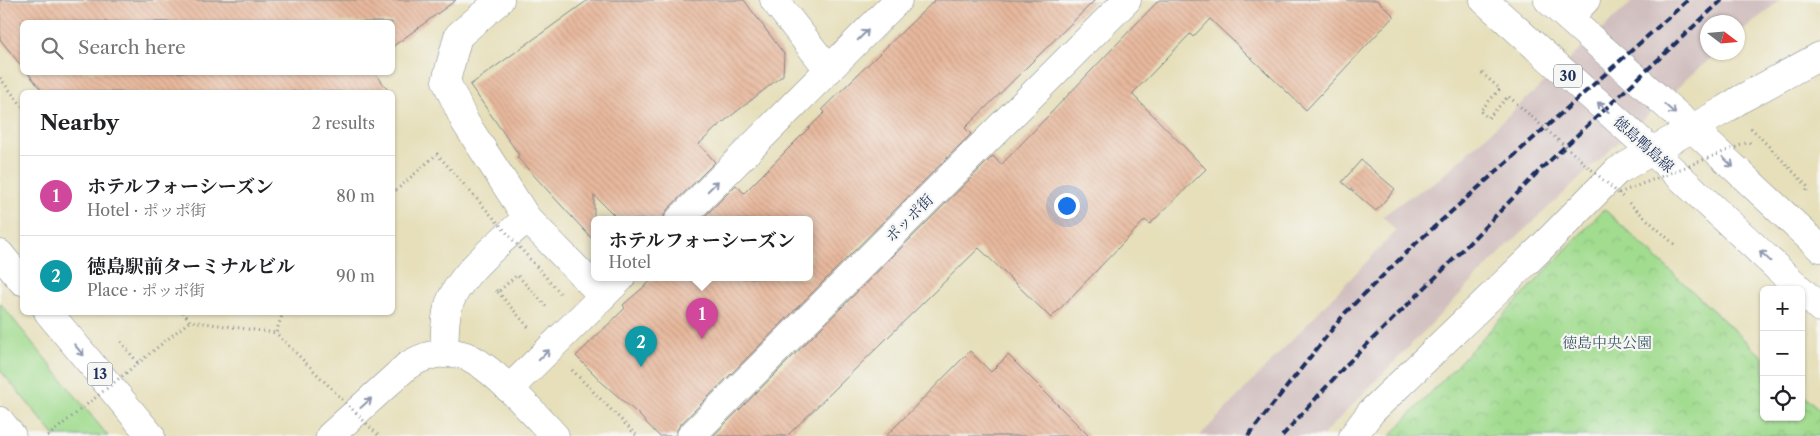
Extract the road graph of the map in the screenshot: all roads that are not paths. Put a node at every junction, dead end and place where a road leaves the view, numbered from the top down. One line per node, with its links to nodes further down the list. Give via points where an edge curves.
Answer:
1 (500, 0): 13 (street, via 458,36 446,81 465,122)
2 (774, 0): 9 (street)
3 (898, 0): 9 (street, one-way to 3)
4 (1127, 0): 30 (street, ポッポ街)
5 (1484, 0): 11 (street, 徳島鴨島線 / 30, one-way to 5)
6 (1548, 0): 7 (street)
7 (1577, 9): 10 (street, one-way to 10)
8 (1820, 56): 10 (street)
9 (829, 70): 12 (street, one-way to 9)
10 (1692, 128): 11 (street); 14 (street, one-way to 14)
11 (1652, 151): 18 (street, 徳島鴨島線 / 30, one-way to 11); 31 (street, via 1615,172 1371,412)
12 (682, 216)
13 (527, 218): 16 (street); 23 (street, via 456,288 447,309)
14 (1820, 248)
15 (0, 254): 17 (street)
16 (591, 270)
17 (20, 279)
18 (1797, 286)
19 (612, 287): 24 (street, one-way to 19)
20 (1805, 294): 21 (street, 徳島鴨島線 / 30)
21 (1820, 308)
22 (50, 315): 27 (street, 13, one-way to 27)
23 (444, 354): 24 (street, via 467,357); 28 (street, one-way to 23, via 406,366 419,358)
24 (510, 389): 29 (street)
25 (0, 421): 26 (street)
26 (12, 436)
27 (151, 436)
28 (330, 436)
29 (555, 436)
30 (691, 436)
31 (1354, 436)

